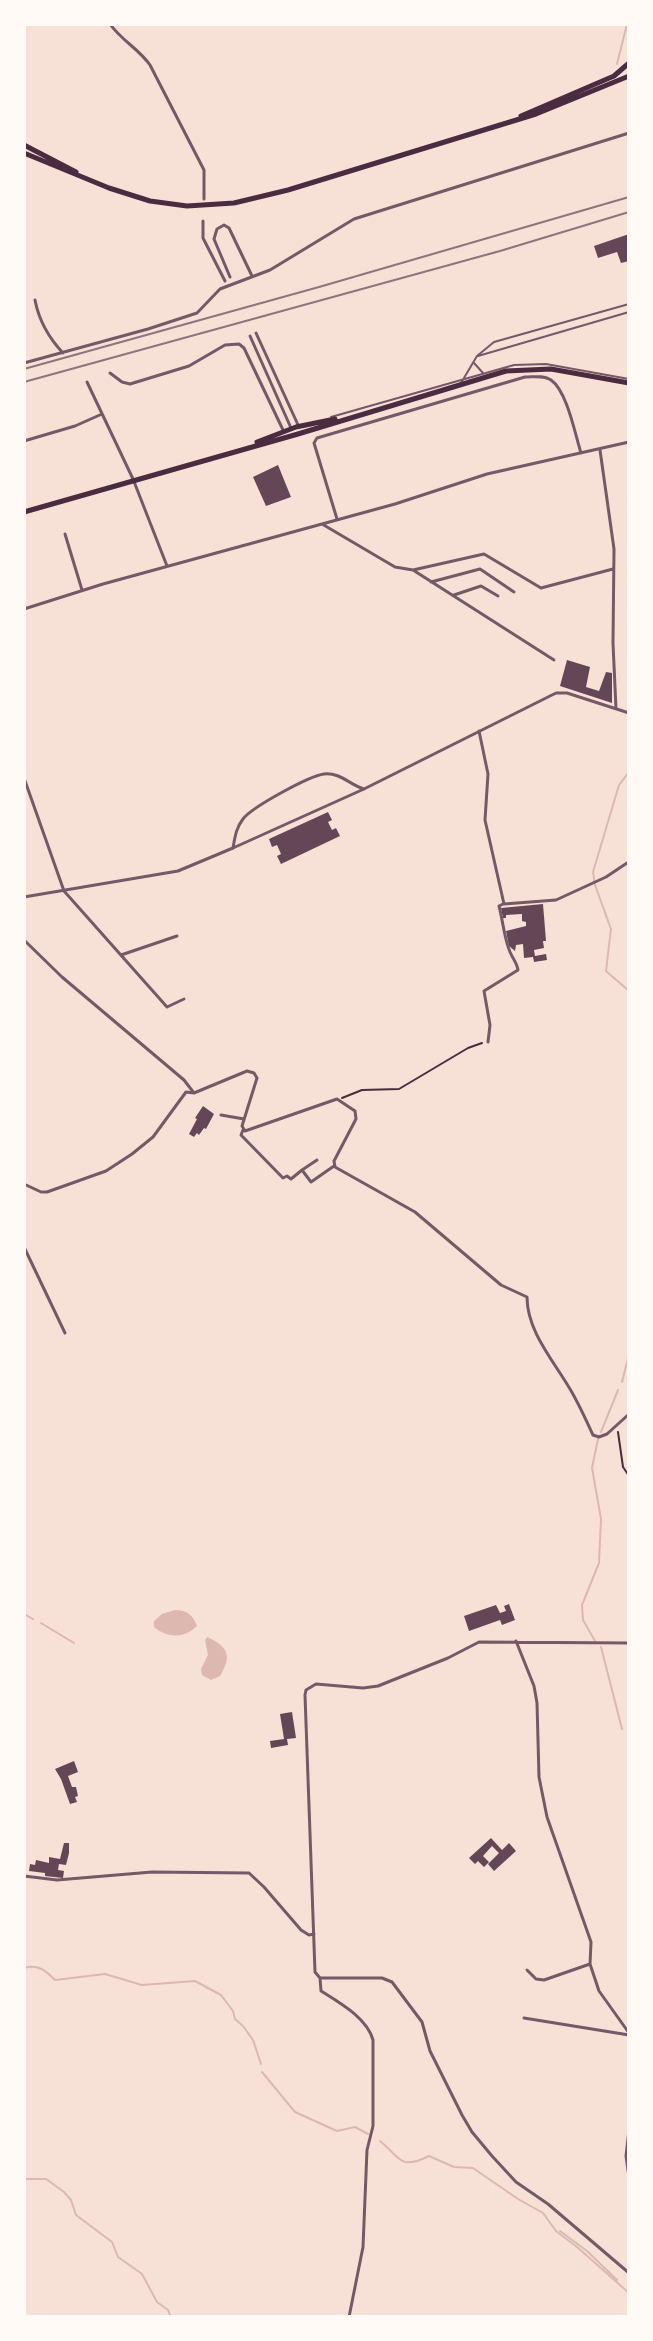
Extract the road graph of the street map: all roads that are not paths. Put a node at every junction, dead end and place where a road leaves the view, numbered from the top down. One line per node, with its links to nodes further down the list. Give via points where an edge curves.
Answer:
1 (110, 24): 9 (street, via 150,65 204,170)
2 (629, 63): 4 (main road, via 614,76)
3 (629, 76): 4 (main road)
4 (505, 123): 8 (main road, via 234,203 163,203)
5 (629, 133): 11 (street, via 360,216)
6 (24, 145): 8 (main road)
7 (24, 153): 8 (main road)
8 (87, 179)
9 (204, 199)
10 (203, 221): 13 (street, via 203,238)
11 (252, 276): 12 (street, via 224,225 214,239); 19 (street, via 216,292 197,313)
12 (230, 277)
13 (225, 281)
14 (35, 300): 19 (street, via 45,330)
15 (629, 304): 20 (lane, via 494,342)
16 (629, 312): 20 (lane)
17 (256, 333): 34 (street)
18 (250, 336): 34 (street)
19 (63, 353): 22 (street)
20 (477, 356): 21 (lane)
21 (473, 362): 24 (lane); 26 (lane)
22 (24, 363)
23 (110, 373): 35 (street, via 130,384 239,344)
24 (482, 373): 25 (lane); 26 (lane); 27 (lane, via 538,364)
25 (490, 375): 27 (main road, via 546,368); 29 (main road)
26 (465, 378): 29 (lane); 32 (lane)
27 (627, 381)
28 (87, 382): 30 (street)
29 (461, 384): 31 (main road)
30 (102, 414): 36 (street); 42 (street)
31 (357, 415): 32 (main road); 33 (main road)
32 (308, 424): 34 (main road)
33 (324, 426): 34 (street); 37 (main road)
34 (296, 428): 35 (main road); 37 (street)
35 (284, 432): 41 (main road)
36 (24, 441)
37 (272, 441): 41 (main road)
38 (629, 442): 39 (street)
39 (600, 450): 40 (street); 48 (street)
40 (581, 453): 44 (street, via 487,474); 44 (street, via 561,393 552,381 525,377 315,440)
41 (218, 456): 42 (main road)
42 (133, 479): 43 (main road); 47 (street)
43 (24, 512)
44 (337, 519): 45 (street)
45 (322, 524): 47 (street); 49 (street, via 395,567)
46 (65, 534): 51 (street)
47 (167, 566): 51 (street)
48 (613, 569): 49 (street, via 541,588 484,554); 57 (street)
49 (413, 570): 50 (street)
50 (431, 582): 52 (street, via 480,569); 53 (street)
51 (82, 590): 55 (street)
52 (514, 592)
53 (452, 595): 54 (street, via 481,586); 56 (street)
54 (498, 596)
55 (24, 609)
56 (554, 660)
57 (616, 709): 58 (street); 59 (street, via 562,692)
58 (629, 713)
59 (479, 730): 61 (street); 66 (street, via 488,774 485,820)
60 (24, 778): 64 (street)
61 (364, 789): 62 (street); 62 (street, via 333,774 312,778 248,812)
62 (233, 848): 64 (street, via 178,871)
63 (627, 863): 66 (street, via 552,901)
64 (64, 891): 65 (street); 69 (street)
65 (24, 897)
66 (504, 904): 71 (street, via 499,906 502,921 518,970 484,991)
67 (177, 936): 69 (street)
68 (24, 940): 72 (street)
69 (121, 955): 70 (street, via 167,1007)
70 (184, 999)
71 (488, 1042)
72 (194, 1093): 74 (street, via 247,1071 254,1073); 79 (street, via 182,1094 153,1137 96,1175 47,1192)
73 (221, 1115): 74 (street)
74 (244, 1119): 75 (street)
75 (243, 1130): 77 (street, via 337,1099 355,1111 356,1119); 78 (street, via 247,1143 283,1178 291,1179)
76 (317, 1160): 78 (street)
77 (335, 1166): 78 (street, via 311,1182); 82 (street, via 415,1212 501,1285 527,1297 535,1330 593,1435 607,1434)
78 (302, 1170)
79 (24, 1184)
80 (24, 1247): 81 (street)
81 (65, 1333)
82 (629, 1414)
83 (516, 1641): 84 (street); 86 (street, via 479,1642 378,1686 316,1684 306,1690); 87 (street, via 537,1703 539,1777 547,1817 591,1942)
84 (629, 1643)
85 (24, 1876): 86 (street, via 57,1880 152,1872 249,1873 301,1930)
86 (314, 1934): 89 (street, via 315,1972)
87 (590, 1964): 88 (street, via 544,1980); 91 (street, via 599,1991)
88 (527, 1970)
89 (320, 1978): 94 (street, via 392,1982 422,2022 430,2051 472,2132 516,2182); 95 (street, via 321,1991 363,2022 373,2040 373,2126 367,2150 363,2247)
90 (524, 2018): 91 (street)
91 (629, 2034)
92 (629, 2130): 93 (street)
93 (629, 2177)
94 (629, 2273)
95 (349, 2317)

